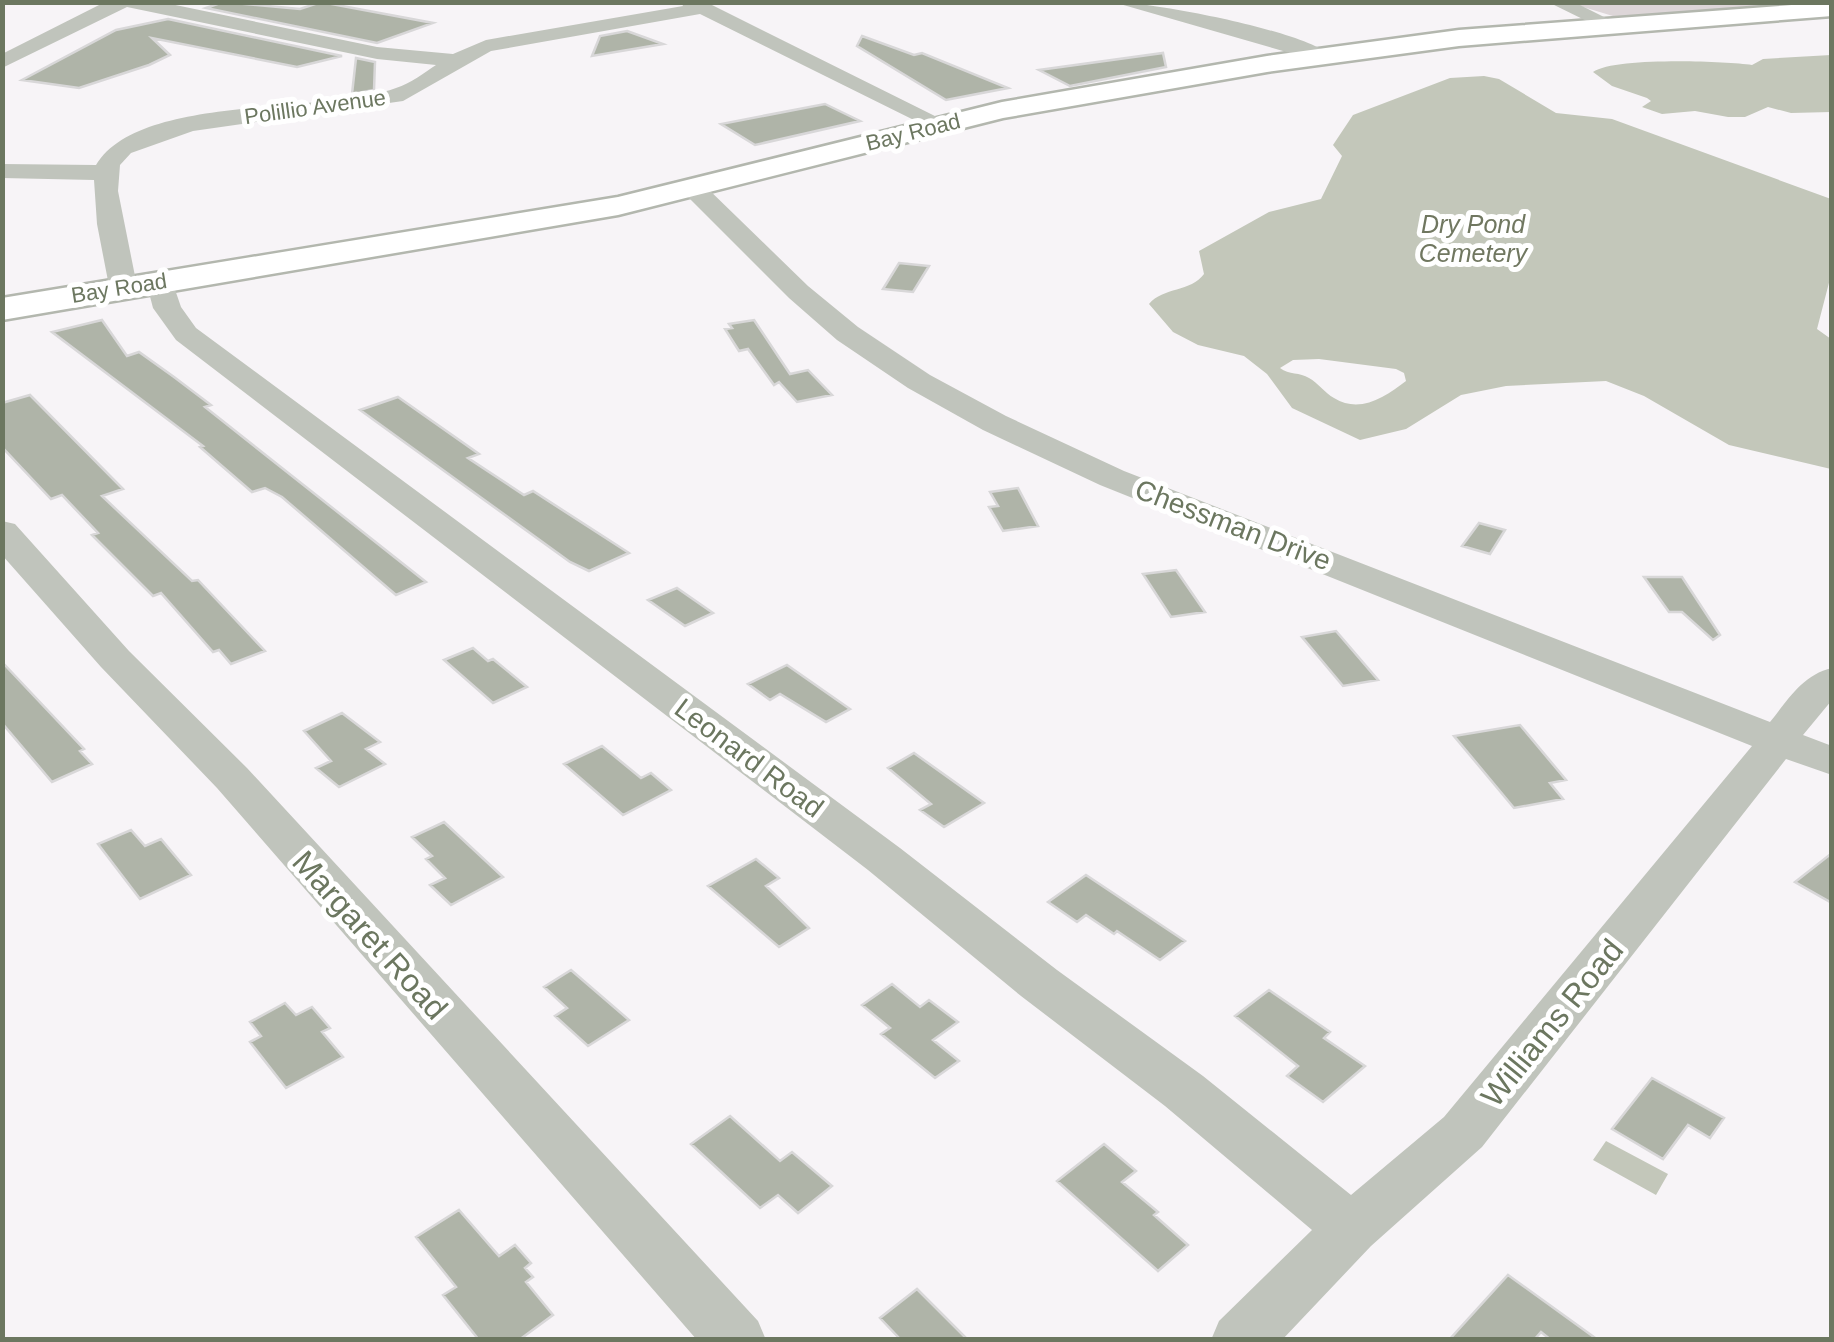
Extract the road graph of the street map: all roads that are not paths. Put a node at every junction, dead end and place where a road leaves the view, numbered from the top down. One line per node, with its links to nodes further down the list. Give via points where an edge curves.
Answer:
1 (121, 2): 10 (street)
2 (131, 2): 9 (street, via 377,53)
3 (1122, 2): 8 (street)
4 (1557, 2): 7 (street)
5 (696, 5): 9 (street, Polillio Avenue, via 503,42); 11 (street)
6 (1832, 9): 7 (main road, Bay Road)
7 (1612, 26): 8 (main road, Bay Road)
8 (1321, 56): 11 (main road, Bay Road)
9 (455, 60): 13 (street, Polillio Avenue, via 395,96 160,130 114,153)
10 (2, 62)
11 (942, 125): 14 (main road, Bay Road)
12 (2, 172): 13 (street)
13 (106, 172): 15 (street)
14 (694, 189): 15 (main road, Bay Road, via 532,222); 19 (street, Chessman Drive, via 854,338 1023,439)
15 (141, 284): 16 (main road, Bay Road); 21 (street, Leonard Road, via 186,334 884,859)
16 (2, 309)
17 (2, 532): 22 (street, Margaret Road)
18 (1832, 680): 19 (street, Williams Road)
19 (1775, 740): 20 (street, Chessman Drive); 21 (street, Williams Road, via 1710,830 1463,1132)
20 (1832, 762)
21 (1351, 1229): 23 (street, Williams Road)
22 (736, 1340)
23 (1242, 1340)

